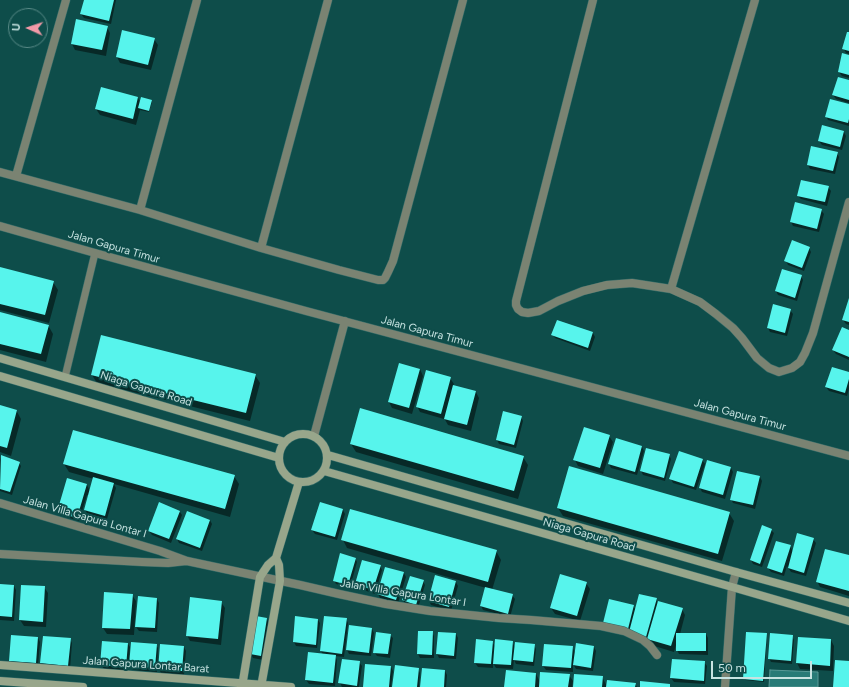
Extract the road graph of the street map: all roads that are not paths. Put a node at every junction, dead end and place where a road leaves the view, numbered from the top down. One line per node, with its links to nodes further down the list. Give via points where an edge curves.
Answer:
1 (66, 0): 8 (street)
2 (196, 0): 10 (street)
3 (328, 0): 12 (street)
4 (463, 0): 12 (street, via 392,261 385,278 370,278)
5 (593, 0): 14 (street, via 516,305 522,312 539,311 583,290 607,285 632,283)
6 (755, 0): 14 (street)
7 (0, 172): 8 (street)
8 (16, 176): 10 (street)
9 (849, 202): 14 (street, via 813,333 800,362 792,368 779,372 769,368 756,358 733,328 716,314 700,302)
10 (140, 210): 12 (street)
11 (0, 226): 13 (street, Jalan Gapura Timur)
12 (261, 248)
13 (95, 253): 15 (street, Jalan Gapura Timur); 18 (lane)
14 (671, 289)
15 (345, 321): 19 (street); 22 (street, Jalan Gapura Timur)
16 (0, 358): 18 (street, Niaga Gapura Road)
17 (0, 376): 23 (street)
18 (65, 377): 20 (street, Niaga Gapura Road)
19 (314, 436): 20 (street, via 298,434); 21 (street, via 321,441)
20 (285, 442): 23 (street)
21 (328, 455): 24 (street); 30 (street, Niaga Gapura Road)
22 (849, 456)
23 (279, 458): 25 (street, via 285,474)
24 (324, 471): 25 (street, via 313,480); 33 (street, Niaga Gapura Road)
25 (299, 482): 28 (street)
26 (0, 503): 29 (street, Jalan Villa Gapura Lontar I)
27 (0, 554): 29 (street, Jalan Villa Gapura Lontar I, via 168,563)
28 (276, 558): 31 (street); 32 (street)
29 (187, 561): 31 (street, Jalan Villa Gapura Lontar I)
30 (736, 572): 33 (street); 34 (street, Niaga Gapura Road)
31 (260, 577): 32 (street, Jalan Villa Gapura Lontar I); 39 (street)
32 (280, 581): 36 (street, Jalan Villa Gapura Lontar I, via 430,611 601,626 624,631 643,640); 40 (street)
33 (732, 587): 35 (street, Niaga Gapura Road); 43 (street)
34 (849, 603)
35 (849, 621)
36 (657, 655)
37 (0, 665): 39 (street, Jalan Gapura Lontar Barat)
38 (0, 681): 41 (street)
39 (243, 685): 40 (street, Jalan Gapura Lontar Barat)
40 (261, 686): 42 (street, Jalan Gapura Lontar Barat)
41 (83, 687)
42 (291, 687)
43 (725, 687)

